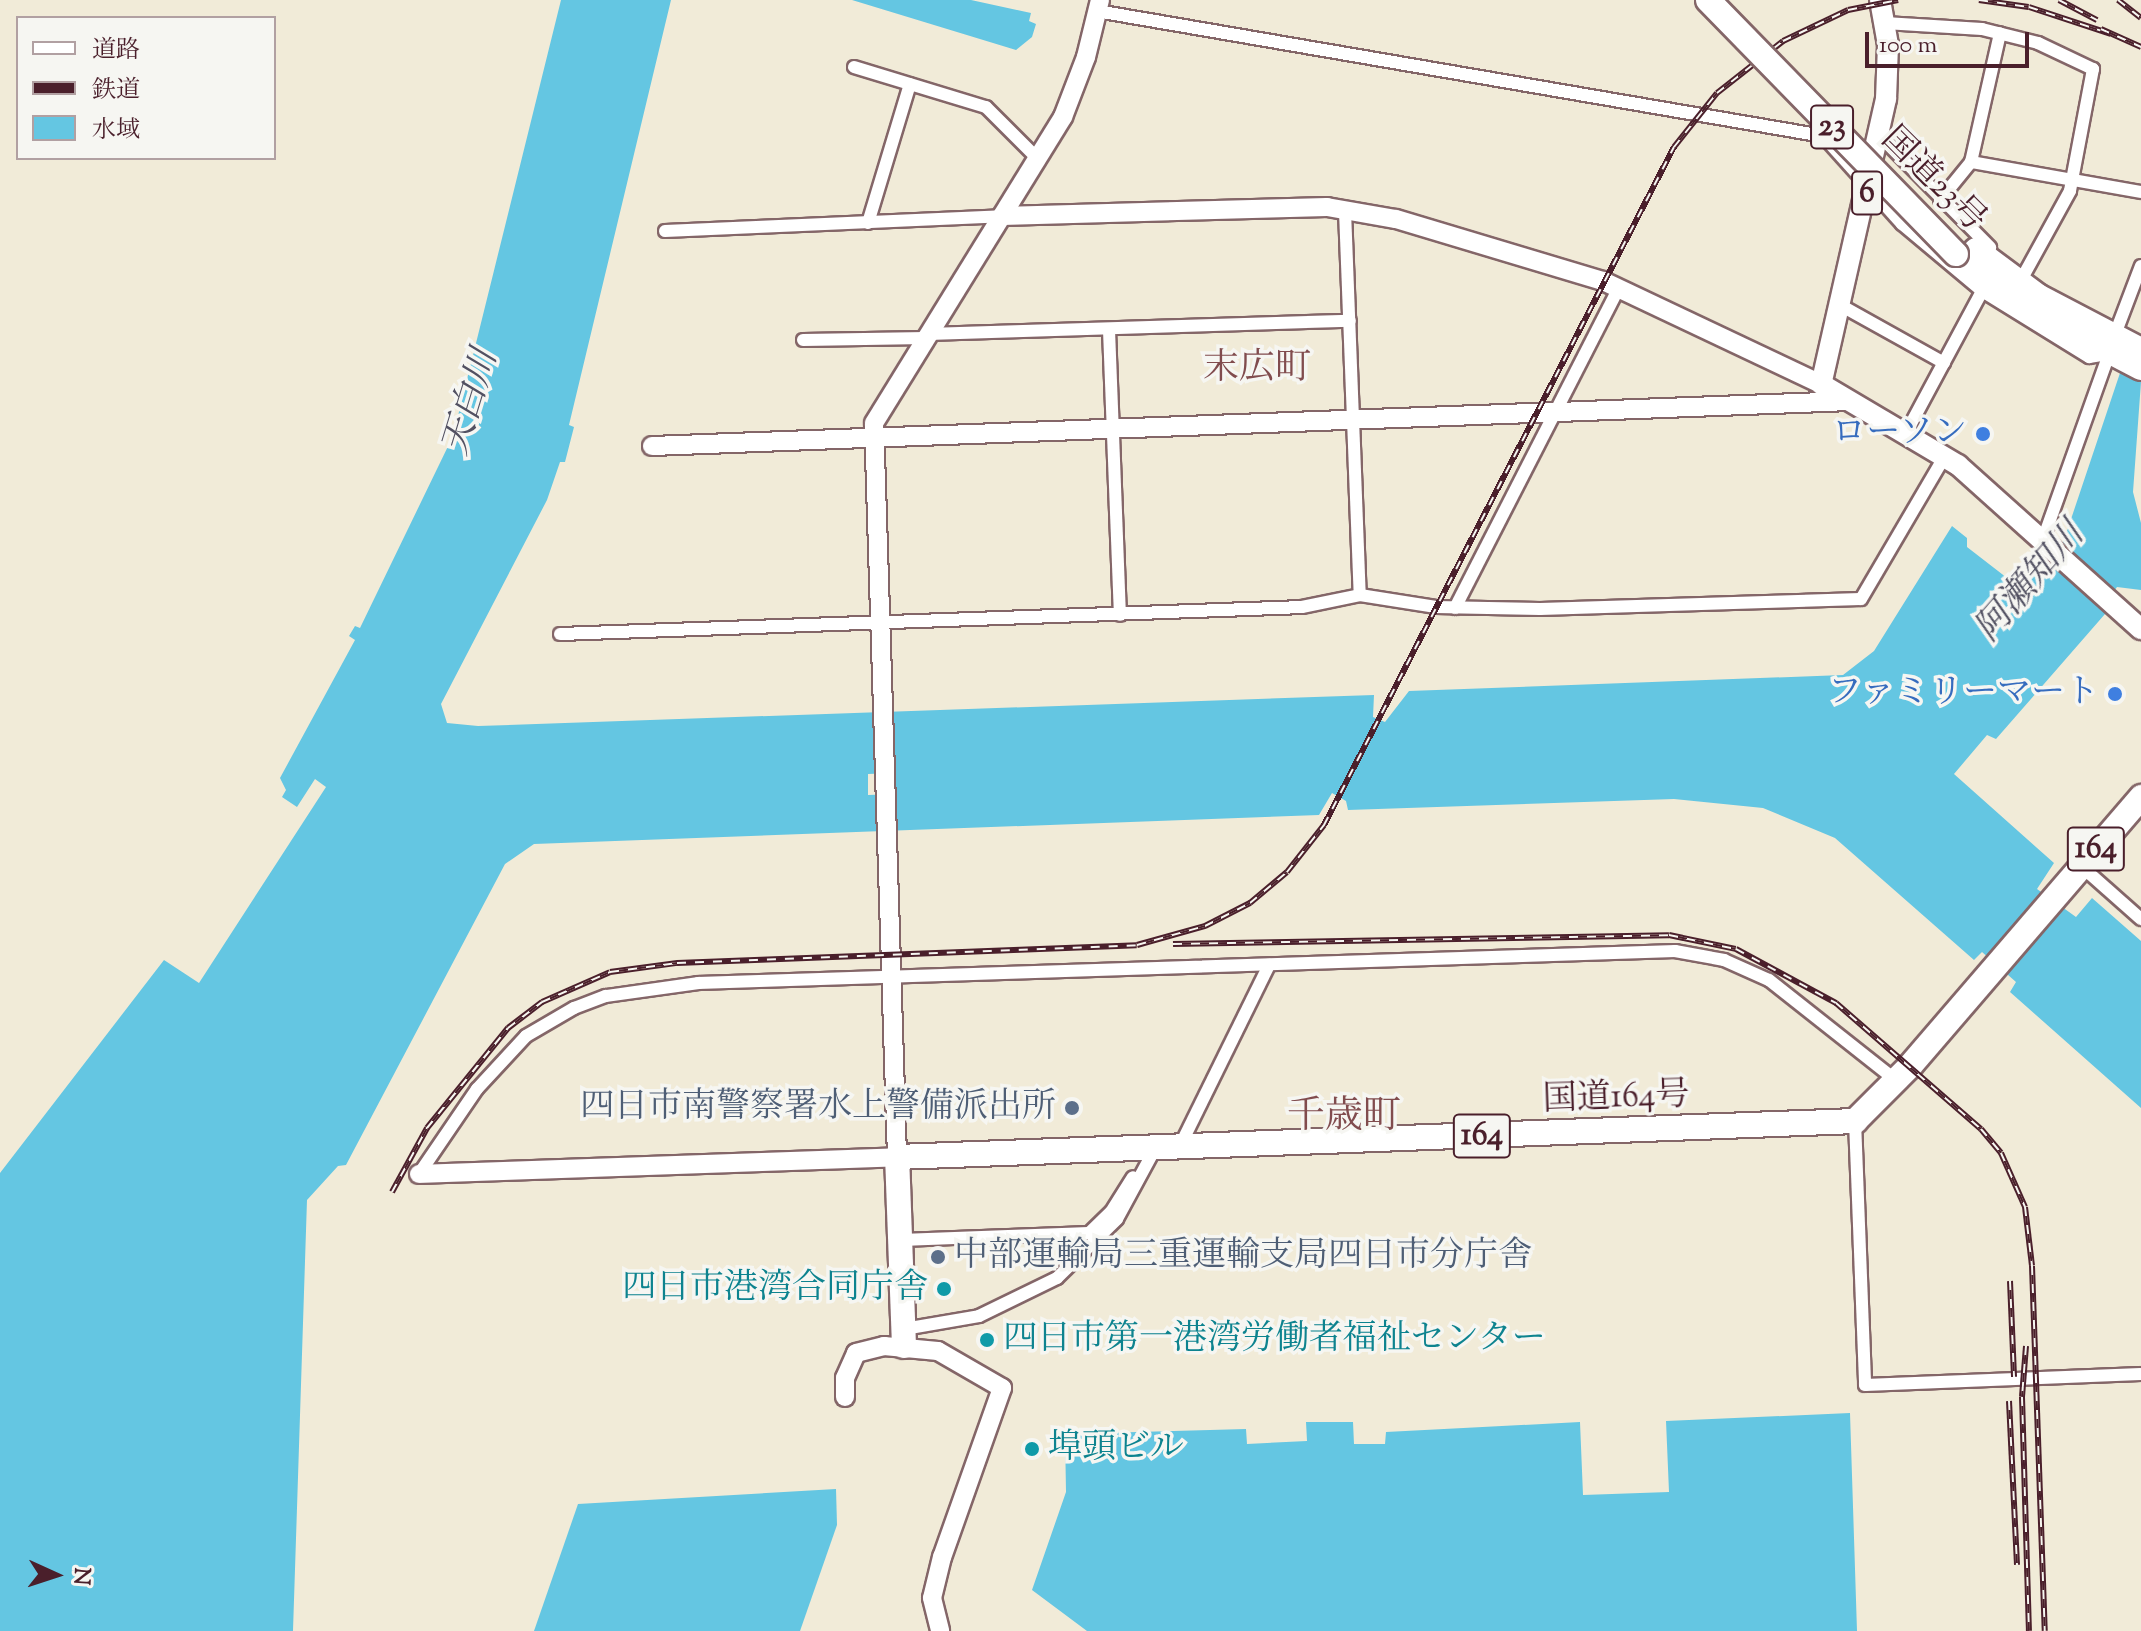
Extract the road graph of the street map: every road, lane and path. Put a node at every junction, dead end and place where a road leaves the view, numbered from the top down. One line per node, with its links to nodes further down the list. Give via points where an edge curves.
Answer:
1 (1708, 0): 20 (highway, 国道23号 / 23, bridge)
2 (1730, 0): 20 (highway, 国道23号 / 23)
3 (1880, 0): 5 (main road, 6)
4 (1098, 5): 10 (street, via 1077,84); 13 (street, via 1823,136)
5 (1885, 23): 6 (street, via 1963,25); 9 (main road, 6, via 1889,74)
6 (2000, 33): 11 (street); 12 (street, via 2093,69)
7 (854, 67): 8 (street)
8 (910, 84): 10 (street, via 986,107); 18 (street)
9 (1877, 133): 13 (main road, 6); 15 (street)
10 (1039, 160): 17 (street)
11 (1971, 162): 12 (street); 15 (street)
12 (2072, 179): 14 (street); 22 (street, via 2055,223)
13 (1869, 186): 24 (street, via 1902,224); 25 (main road, 6)
14 (2141, 192)
15 (1940, 200): 22 (street, via 1971,233)
16 (1345, 211): 17 (street); 23 (street, via 1494,245); 26 (street)
17 (1002, 216): 18 (street); 28 (street)
18 (868, 223): 19 (street)
19 (665, 231)
20 (1960, 248): 30 (highway, 国道23号 / 23)
21 (2141, 266): 30 (street)
22 (2025, 273): 30 (street, via 2100,318)
23 (1619, 288): 34 (street); 36 (street)
24 (1982, 291): 30 (street, via 2089,357); 32 (street)
25 (1840, 305): 32 (street); 34 (main road, 6)
26 (1350, 321): 27 (street); 37 (street)
27 (1109, 330): 28 (street); 38 (street)
28 (927, 336): 29 (street); 40 (street, via 874,423)
29 (803, 340)
30 (2112, 349): 31 (highway, 国道23号 / 23); 33 (highway, 国道23号 / 23); 43 (street)
31 (2140, 350)
32 (1944, 363): 39 (street)
33 (2141, 368)
34 (1821, 384): 35 (main road)
35 (1849, 401): 36 (street); 39 (main road)
36 (1558, 413): 37 (street); 45 (street)
37 (1355, 421): 38 (street); 44 (street)
38 (1112, 429): 40 (street); 46 (street)
39 (1906, 433): 42 (main road)
40 (873, 438): 41 (street); 48 (street)
41 (652, 446)
42 (1945, 456): 43 (main road); 45 (street, via 1861,599)
43 (2046, 541): 47 (main road)
44 (1360, 595): 45 (street); 46 (street, via 1302,607)
45 (1455, 608)
46 (1120, 615): 48 (street)
47 (2135, 622)
48 (877, 625): 49 (street); 54 (street)
49 (560, 634)
50 (2141, 797): 51 (highway, 164)
51 (2081, 866): 52 (street); 55 (highway, 164)
52 (2141, 919)
53 (1269, 965): 54 (street); 55 (street, via 1687,953 1724,960 1769,980); 57 (street)
54 (892, 978): 58 (street); 59 (street, via 665,986 574,1008 526,1036 504,1057)
55 (1897, 1081): 56 (highway, 164)
56 (1855, 1121): 57 (highway, 国道164号 / 164); 62 (street, via 1865,1385)
57 (1161, 1147): 58 (highway, 国道164号 / 164); 60 (street, via 1089,1233); 61 (street, via 1117,1219 1057,1278 989,1312)
58 (897, 1157): 59 (street); 60 (highway)
59 (419, 1174)
60 (901, 1240): 61 (highway)
61 (904, 1337): 63 (street, via 856,1353 845,1378); 64 (street, via 1002,1388 942,1557 932,1598)
62 (2141, 1374)
63 (845, 1397)
64 (940, 1631)

